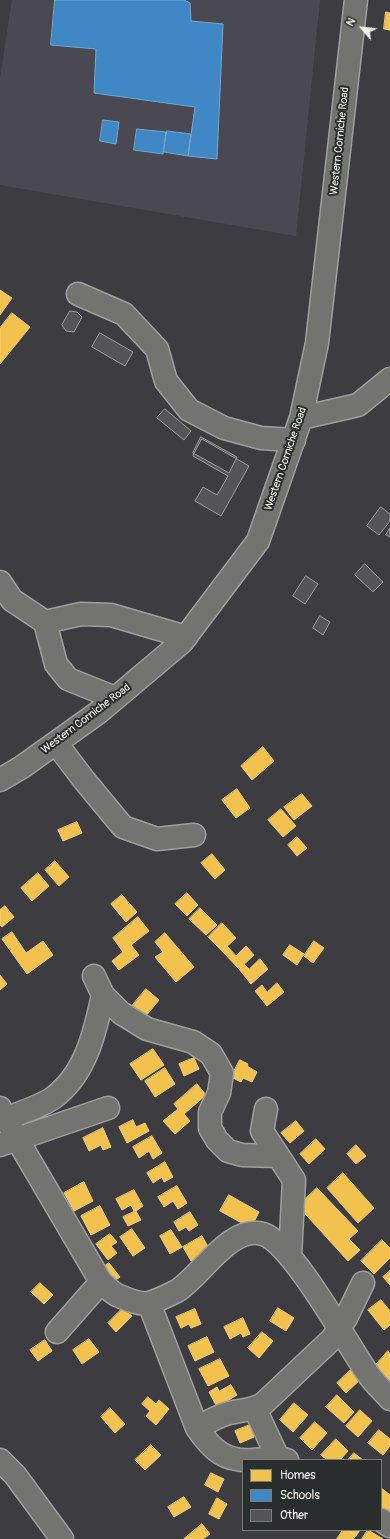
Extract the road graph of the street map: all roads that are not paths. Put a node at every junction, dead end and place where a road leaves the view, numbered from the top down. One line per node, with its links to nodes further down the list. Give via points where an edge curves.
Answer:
1 (356, 0): 4 (street, Western Corniche Road, via 317,343)
2 (78, 294): 5 (street, via 124,314 157,350 166,382 189,410 224,428 261,438)
3 (390, 380): 4 (street, via 358,406)
4 (301, 418): 5 (street, Western Corniche Road)
5 (294, 440): 8 (street, Western Corniche Road, via 258,541)
6 (0, 582): 7 (street, via 12,600)
7 (45, 622): 8 (street, via 81,614 112,615); 9 (street, via 56,664 68,679)
8 (186, 637): 9 (street, Western Corniche Road)
9 (115, 698): 10 (street, Western Corniche Road)
10 (56, 743): 11 (street, Western Corniche Road); 12 (street, via 122,827 157,839)
11 (0, 780)
12 (194, 835)
13 (108, 1108): 16 (street)
14 (266, 1109): 17 (street, via 262,1131)
15 (3, 1114): 16 (street); 17 (street, via 52,1099 69,1085 88,1051 97,1021 98,986 121,1013 147,1028 193,1042 211,1054 222,1073 219,1093 210,1112 210,1128 228,1151 242,1156)
16 (8, 1142): 19 (street)
17 (278, 1156): 18 (street, via 294,1180)
18 (290, 1256): 21 (street, via 275,1241 262,1234 246,1234 230,1242 178,1290); 22 (street)
19 (101, 1282): 21 (street, via 116,1295 136,1302); 23 (street)
20 (363, 1282): 22 (street)
21 (149, 1303): 26 (street)
22 (339, 1329): 24 (street, via 367,1373); 25 (street, via 332,1339)
23 (57, 1332)
24 (390, 1398)
25 (255, 1409): 26 (street, via 226,1414); 28 (street)
26 (197, 1428): 27 (street, via 207,1443 221,1455)
27 (242, 1459)
28 (283, 1459)
29 (0, 1460): 30 (street, via 15,1475)
30 (62, 1539)

